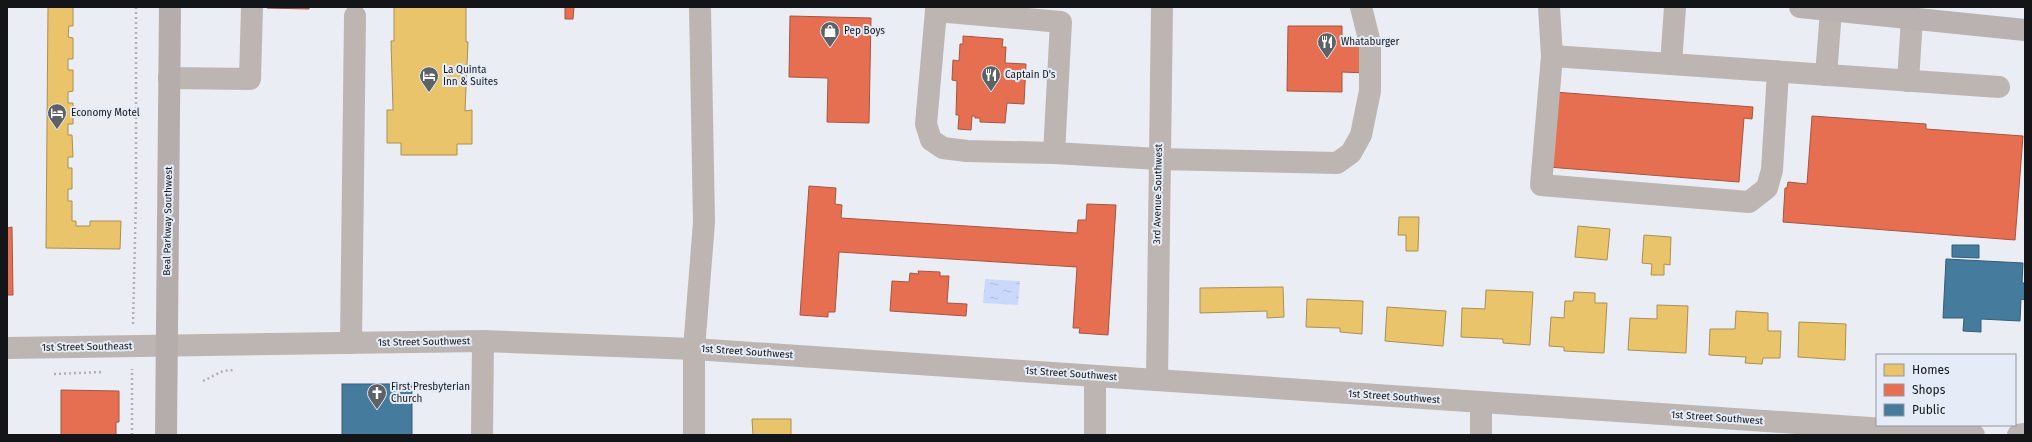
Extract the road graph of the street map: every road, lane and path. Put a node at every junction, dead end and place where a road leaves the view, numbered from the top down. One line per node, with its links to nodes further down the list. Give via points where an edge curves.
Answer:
1 (136, 7): 28 (path, via 136,197)
2 (170, 7): 20 (main road, Beal Parkway Southwest)
3 (252, 7): 20 (street, via 250,79)
4 (700, 7): 30 (street, via 704,222)
5 (1162, 7): 24 (street, 3rd Avenue Southwest)
6 (1361, 7): 24 (street, via 1370,43 1370,91 1361,135 1352,154 1337,163)
7 (1549, 7): 16 (street)
8 (1675, 7): 17 (street)
9 (1800, 7): 12 (highway)
10 (936, 9): 13 (street); 23 (street, via 926,124 931,140 942,148 967,151)
11 (355, 10): 26 (street)
12 (1831, 11): 14 (highway); 19 (street)
13 (1035, 14): 23 (street, via 1061,22)
14 (1912, 19): 15 (highway); 21 (street)
15 (2025, 30)
16 (1552, 56): 17 (street); 18 (street, via 1541,185 1749,202 1767,188 1772,170)
17 (1671, 64): 18 (street)
18 (1778, 72): 19 (street)
19 (1826, 75): 21 (street)
20 (169, 78): 27 (main road, Beal Parkway Southwest)
21 (1908, 81): 22 (street)
22 (1999, 87)
23 (1054, 153): 24 (street)
24 (1159, 159): 36 (street, 3rd Avenue Southwest)
25 (483, 341): 26 (street, 1st Street Southwest); 30 (street, 1st Street Southwest); 42 (street)
26 (351, 343): 27 (street, 1st Street Southwest)
27 (167, 345): 28 (street, 1st Street Southeast); 41 (main road, Beal Parkway Southwest)
28 (132, 346): 29 (street, 1st Street Southeast); 31 (path)
29 (7, 348)
30 (694, 349): 35 (street, 1st Street Southwest); 43 (street)
31 (132, 370): 33 (path); 40 (path)
32 (108, 371): 34 (path)
33 (124, 371)
34 (54, 374)
35 (1095, 376): 36 (street, 1st Street Southwest); 44 (street)
36 (1157, 380): 37 (street, 1st Street Southwest)
37 (1481, 403): 38 (street, 1st Street Southwest); 45 (street)
38 (1858, 431): 46 (street, 1st Street Southwest)
39 (2025, 434): 47 (street)
40 (132, 435)
41 (166, 435)
42 (482, 435)
43 (694, 435)
44 (1095, 435)
45 (1481, 435)
46 (1974, 435)
47 (2018, 435)

